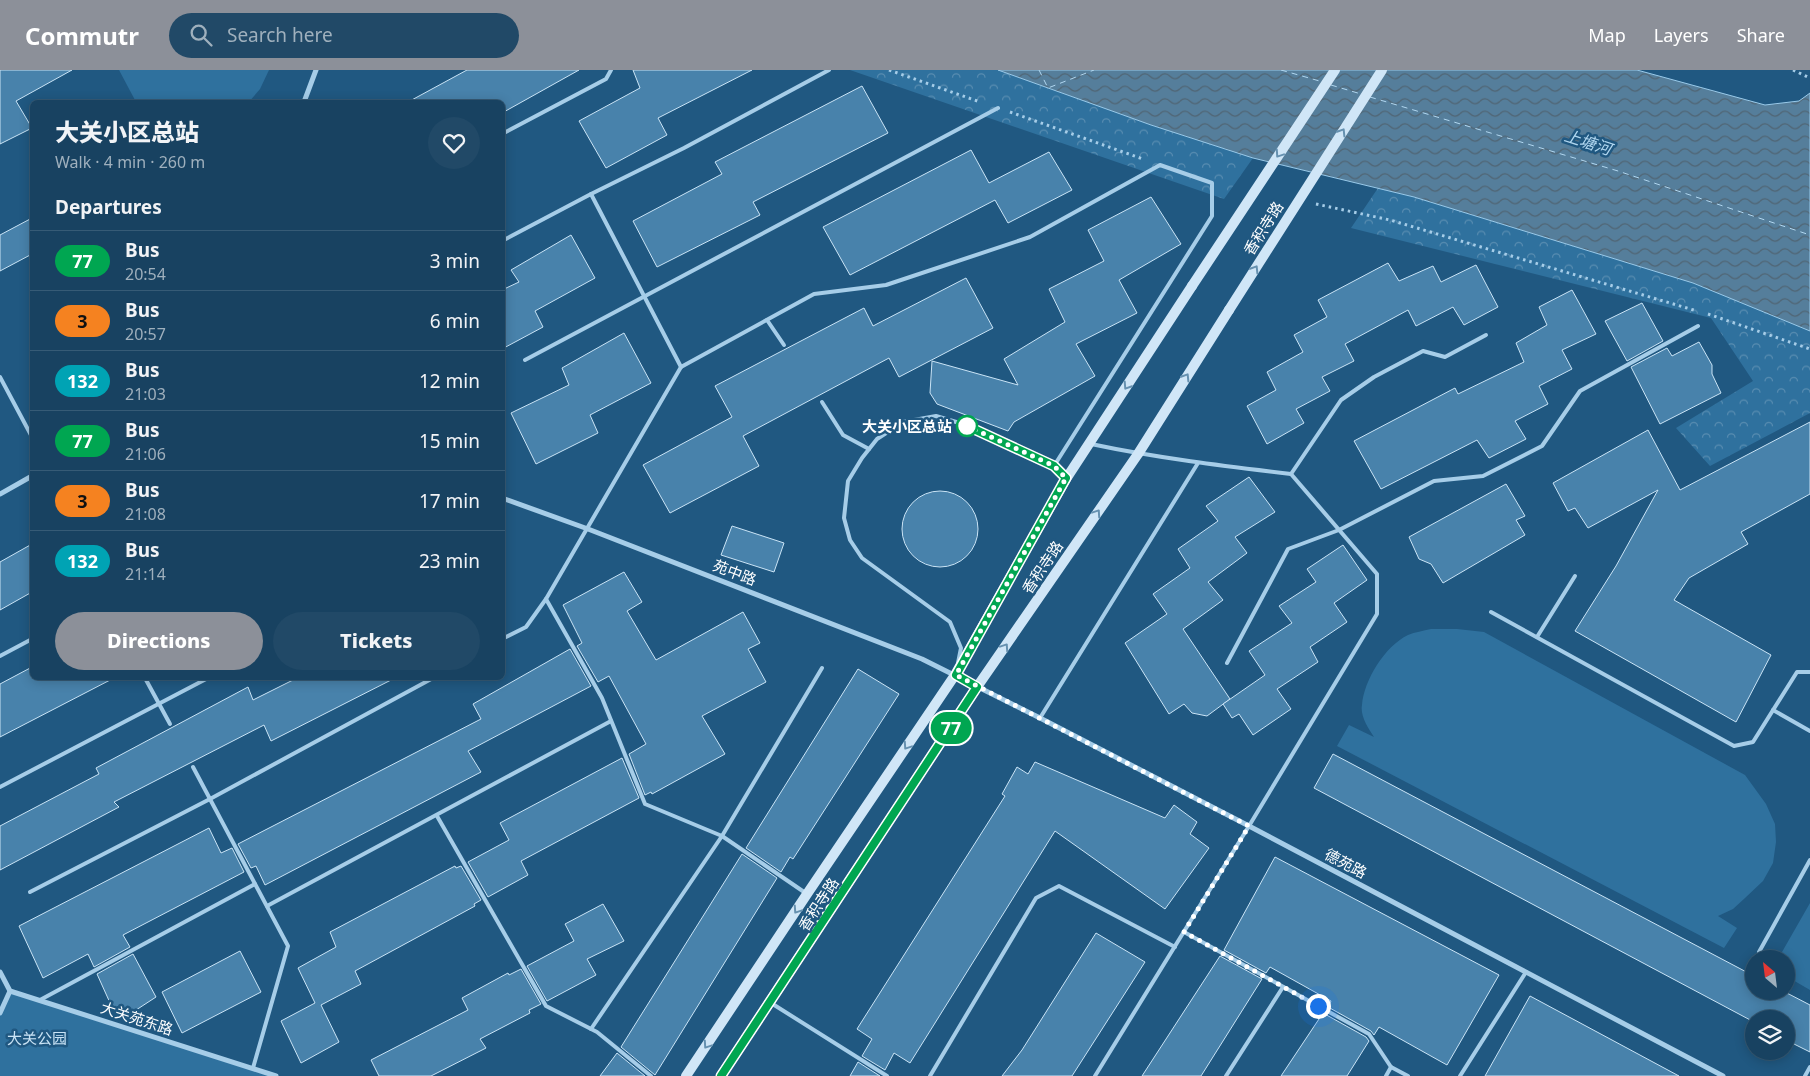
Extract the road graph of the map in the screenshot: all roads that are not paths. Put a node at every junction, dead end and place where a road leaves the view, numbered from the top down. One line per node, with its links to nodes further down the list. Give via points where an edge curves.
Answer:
1 (316, 70): 6 (street)
2 (611, 70): 8 (lane, via 606,78)
3 (829, 70): 9 (lane)
4 (1335, 70): 21 (main road, 香积寺路, one-way to 21, bridge)
5 (1382, 70): 23 (main road, 香积寺路, one-way to 5, bridge)
6 (305, 100)
7 (998, 108): 11 (lane)
8 (505, 132)
9 (591, 194): 10 (lane); 11 (lane)
10 (505, 239)
11 (644, 296): 16 (lane); 17 (lane)
12 (767, 320): 15 (lane); 17 (lane); 25 (lane, via 814,294 886,284 1030,237 1160,165 1212,184 1212,216)
13 (1698, 326): 32 (lane, via 1580,391 1542,446 1483,476 1434,481)
14 (1486, 335): 26 (lane, via 1444,357 1423,351 1374,377 1341,400)
15 (784, 345)
16 (525, 360)
17 (681, 367): 31 (lane)
18 (0, 377): 20 (lane)
19 (822, 402): 22 (lane, via 843,435)
20 (30, 433)
21 (1090, 443): 23 (lane); 28 (main road, 香积寺路)
22 (869, 449): 25 (lane, via 877,439 902,422 936,416 963,424); 43 (lane, via 848,481 844,518 850,540 862,558 950,622 961,648)
23 (1138, 454): 24 (lane); 47 (main road, 香积寺路, one-way to 23)
24 (1198, 463): 26 (lane); 50 (lane)
25 (1054, 466): 28 (lane)
26 (1291, 474): 32 (lane)
27 (30, 477): 29 (street)
28 (1066, 478): 43 (main road, 香积寺路)
29 (0, 494)
30 (505, 499): 31 (street, 苑中路)
31 (588, 528): 34 (lane); 43 (street, 苑中路)
32 (1339, 530): 40 (lane, via 1288,549); 58 (lane, via 1377,574 1377,614)
33 (1575, 576): 37 (lane)
34 (546, 599): 36 (lane, via 526,627); 51 (lane, via 602,698)
35 (1491, 612): 37 (lane)
36 (505, 636)
37 (1537, 637): 49 (lane, via 1734,746 1753,742)
38 (30, 640): 39 (lane)
39 (0, 656)
40 (1227, 663)
41 (822, 668): 59 (lane)
42 (1810, 672): 49 (lane, via 1797,672)
43 (956, 675): 47 (street, 德苑路); 63 (main road, 香积寺路, one-way to 63)
44 (146, 680): 48 (lane)
45 (204, 680): 48 (lane)
46 (429, 680): 56 (lane)
47 (977, 687): 50 (street, 德苑路); 73 (main road, 香积寺路)
48 (159, 704): 52 (lane); 55 (lane)
49 (1773, 710): 53 (lane)
50 (1040, 718): 58 (street, 德苑路)
51 (611, 721): 57 (lane); 59 (lane, via 645,804)
52 (170, 724)
53 (1810, 731)
54 (193, 767): 56 (lane)
55 (0, 788)
56 (210, 800): 61 (lane); 62 (lane)
57 (437, 816): 64 (lane); 75 (lane, via 546,1006)
58 (1249, 826): 65 (lane); 69 (street, 德苑路)
59 (722, 836): 63 (lane); 75 (lane)
60 (1810, 860): 67 (lane)
61 (255, 884): 64 (lane); 72 (lane)
62 (30, 892)
63 (807, 894): 81 (main road, 香积寺路, one-way to 81)
64 (267, 906): 77 (lane, via 288,946)
65 (1184, 932): 66 (lane); 70 (lane)
66 (1175, 947): 84 (lane, via 1059,886 1036,898); 85 (lane)
67 (1760, 950)
68 (0, 972): 71 (street)
69 (1526, 972): 89 (lane); 90 (street, 德苑路)
70 (1283, 987): 78 (lane, via 1369,1034); 86 (lane)
71 (10, 991): 72 (street, 大关苑东路); 74 (street)
72 (40, 1000): 77 (street, 大关苑东路)
73 (770, 1003): 82 (main road, 香积寺路); 83 (lane)
74 (0, 1014)
75 (591, 1029): 80 (lane)
76 (1810, 1067): 91 (lane)
77 (253, 1068): 79 (street, 大关苑东路)
78 (1391, 1068): 87 (lane); 88 (lane)
79 (276, 1076)
80 (651, 1076)
81 (686, 1076)
82 (721, 1076)
83 (887, 1076)
84 (930, 1076)
85 (1095, 1076)
86 (1226, 1076)
87 (1386, 1076)
88 (1408, 1076)
89 (1460, 1076)
90 (1723, 1076)
91 (1805, 1076)

